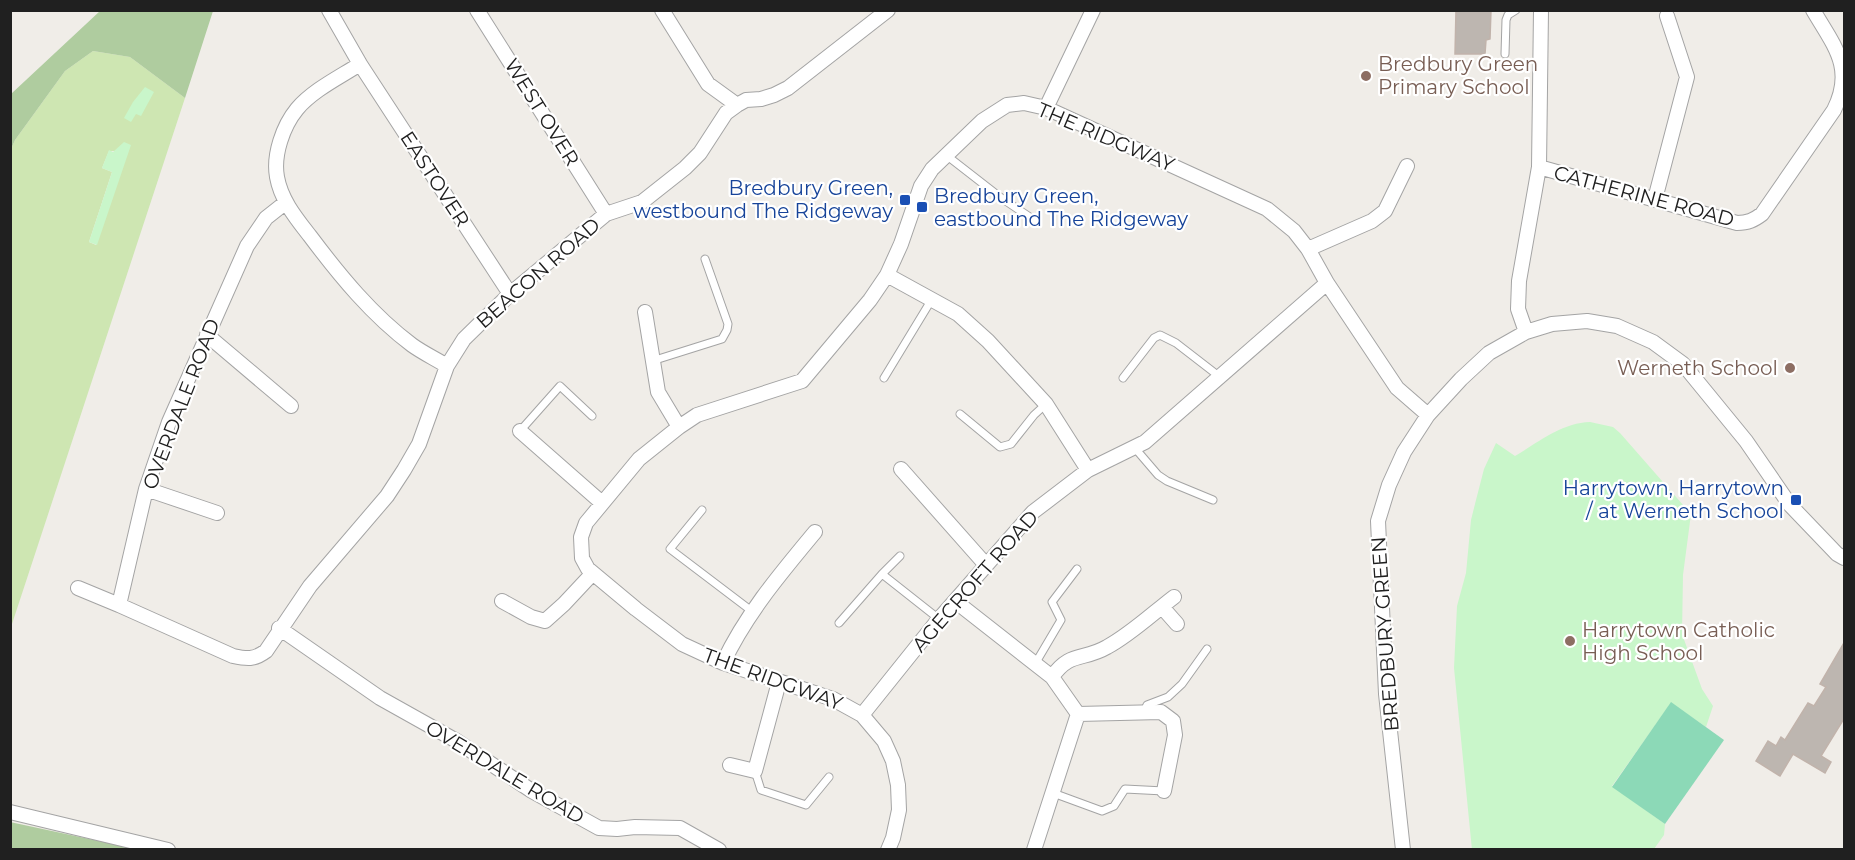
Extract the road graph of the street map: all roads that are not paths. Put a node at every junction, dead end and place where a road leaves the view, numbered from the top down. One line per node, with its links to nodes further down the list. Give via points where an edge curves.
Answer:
1 (329, 10): 12 (street)
2 (477, 10): 20 (street, WEST OVER)
3 (662, 10): 13 (street, via 708,84)
4 (888, 10): 13 (street, via 788,88)
5 (1093, 10): 14 (street)
6 (1516, 10): 11 (lane, via 1506,20)
7 (1534, 10): 9 (lane)
8 (1813, 10): 18 (street, CATHERINE ROAD, via 1842,65 1842,94 1762,214 1737,223)
9 (1542, 11): 17 (street)
10 (1667, 16): 18 (street, via 1687,77)
11 (1505, 54)
12 (360, 64): 19 (street, via 297,109 283,133 277,177); 26 (street, EASTOVER)
13 (736, 105): 20 (street, BEACON ROAD, via 685,168 642,202)
14 (1046, 108): 15 (street, THE RIDGWAY, via 1024,103 1007,105 982,121); 22 (street, THE RIDGWAY, via 1262,206 1294,231)
15 (946, 155): 21 (lane); 24 (street, THE RIDGWAY, via 921,186)
16 (1407, 166): 22 (street, via 1385,211 1372,221)
17 (1539, 167): 18 (street, CATHERINE ROAD); 29 (street, via 1519,281 1518,309)
18 (1655, 199)
19 (285, 203): 30 (street, OVERDALE ROAD, via 267,218 247,246); 32 (street, via 361,298 412,345)
20 (606, 214): 26 (street, BEACON ROAD)
21 (1037, 222)
22 (1308, 249): 25 (street, THE RIDGWAY)
23 (705, 259): 31 (lane, via 728,324 725,336)
24 (887, 275): 27 (street); 41 (street, THE RIDGWAY, via 802,381 697,415)
25 (1327, 283): 33 (street, AGECROFT ROAD); 39 (street, THE RIDGWAY, via 1397,388)
26 (510, 294): 32 (street, BEACON ROAD, via 464,339)
27 (932, 299): 34 (lane); 36 (street, via 958,314 988,341)
28 (645, 312): 31 (street)
29 (1526, 332): 39 (street, BREDBURY GREEN, via 1489,353); 52 (street, BREDBURY GREEN, via 1552,324 1587,321 1617,326 1653,342 1683,364 1746,441 1790,505)
30 (207, 335): 37 (street); 46 (street, OVERDALE ROAD, via 169,422)
31 (652, 361): 41 (street, via 658,392)
32 (447, 366): 68 (street, BEACON ROAD, via 419,444 399,479)
33 (1220, 377): 35 (lane, via 1160,335); 43 (street, AGECROFT ROAD, via 1145,442)
34 (884, 378)
35 (1123, 378)
36 (1046, 404): 38 (lane, via 1011,444 1000,447); 45 (street)
37 (291, 406)
38 (960, 414)
39 (1428, 415): 87 (street, BREDBURY GREEN, via 1404,452 1378,521 1386,694)
40 (592, 416): 42 (lane, via 561,386)
41 (679, 427): 48 (street, THE RIDGWAY, via 639,459)
42 (520, 432): 48 (street)
43 (1134, 447): 45 (street, AGECROFT ROAD); 47 (lane, via 1158,475)
44 (901, 469): 54 (street)
45 (1088, 470): 54 (street, AGECROFT ROAD, via 1033,512)
46 (146, 489): 50 (street); 62 (street, OVERDALE ROAD)
47 (1213, 500)
48 (602, 503): 56 (street, THE RIDGWAY, via 580,537 582,558)
49 (702, 510): 64 (lane, via 670,549)
50 (217, 513)
51 (815, 532): 64 (street)
52 (1842, 553)
53 (900, 556): 57 (lane)
54 (986, 565): 61 (street, AGECROFT ROAD)
55 (1077, 569): 71 (lane, via 1052,602 1061,620)
56 (593, 573): 60 (street, via 545,621); 70 (street, THE RIDGWAY, via 682,644)
57 (882, 574): 65 (lane); 66 (lane)
58 (78, 588): 62 (street)
59 (1174, 597): 63 (street)
60 (502, 601)
61 (955, 601): 65 (street, AGECROFT ROAD); 71 (street)
62 (119, 605): 68 (street, via 247,659 266,651)
63 (1162, 607): 67 (street); 72 (street, via 1108,647 1062,664)
64 (753, 612): 70 (street)
65 (939, 619): 76 (street, AGECROFT ROAD)
66 (839, 623)
67 (1176, 624)
68 (279, 628): 84 (street, OVERDALE ROAD, via 380,698 598,828 680,828)
69 (1208, 650): 74 (lane, via 1182,684 1168,697 1148,705)
70 (723, 663): 73 (street, THE RIDGWAY)
71 (1035, 664): 72 (street)
72 (1053, 677): 75 (street)
73 (779, 682): 76 (street, THE RIDGWAY, via 833,699); 78 (street)
74 (1144, 712): 75 (street); 80 (street, via 1161,712 1173,721 1175,735)
75 (1078, 714): 81 (street)
76 (862, 715): 85 (street, THE RIDGWAY, via 884,741 898,785 899,810)
77 (730, 765): 78 (street)
78 (755, 771): 79 (lane, via 761,790 806,805)
79 (829, 777)
80 (1164, 791): 81 (lane, via 1125,789 1114,806 1102,811)
81 (1053, 793): 86 (street)
82 (10, 813): 83 (street)
83 (168, 849)
84 (718, 849)
85 (888, 849)
86 (1034, 849)
87 (1403, 849)

